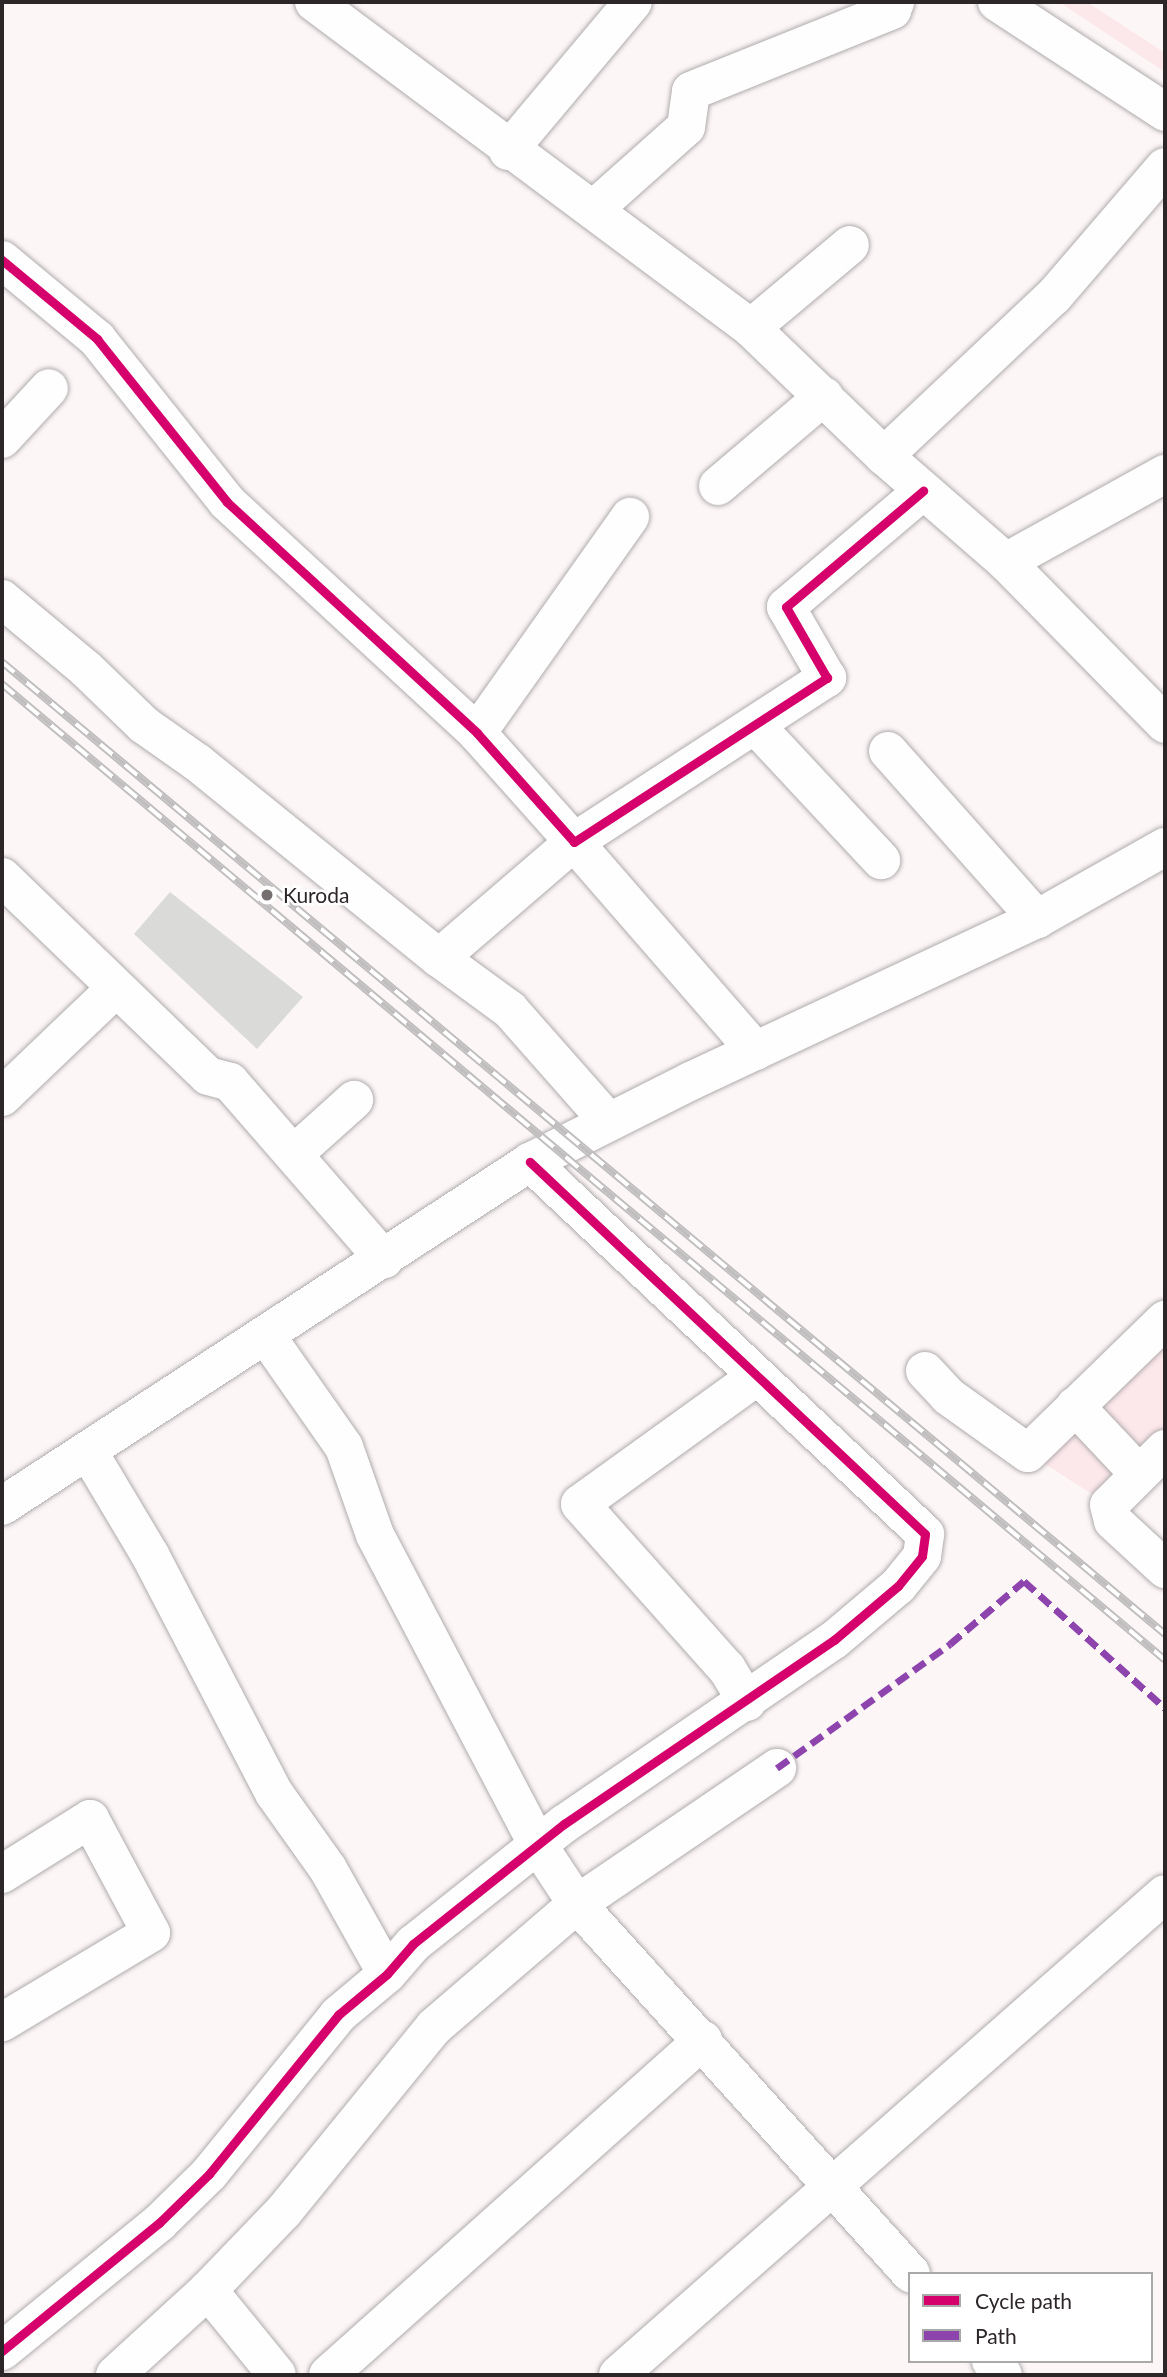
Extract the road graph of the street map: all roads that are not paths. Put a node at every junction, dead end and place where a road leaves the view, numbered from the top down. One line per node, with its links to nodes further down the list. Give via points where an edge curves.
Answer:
1 (314, 2): 6 (street)
2 (633, 2): 6 (street)
3 (895, 2): 8 (street, via 892,10 691,91 686,127)
4 (997, 2): 5 (street)
5 (1165, 112)
6 (508, 151): 8 (street)
7 (1165, 167): 15 (street, via 1054,296)
8 (594, 209): 11 (street)
9 (850, 245): 11 (street)
10 (2, 260): 24 (street, via 97,339 227,502)
11 (751, 328): 13 (street)
12 (49, 387): 14 (street)
13 (824, 396): 15 (street); 17 (street)
14 (2, 439)
15 (884, 456): 18 (street)
16 (1165, 474): 20 (street)
17 (718, 486)
18 (923, 491): 20 (street); 23 (street, via 786,607 827,678)
19 (630, 517): 24 (street)
20 (1006, 562): 22 (street)
21 (2, 599): 31 (street, via 86,668 144,725 198,763)
22 (1165, 724)
23 (755, 725): 26 (street); 28 (street)
24 (477, 733): 26 (street)
25 (888, 751): 30 (street)
26 (574, 842): 31 (street); 33 (street)
27 (1165, 848): 30 (street)
28 (881, 860)
29 (2, 877): 32 (street)
30 (1037, 919): 33 (street)
31 (439, 958): 36 (street, via 510,1010)
32 (115, 989): 34 (street); 37 (street, via 208,1076 230,1082)
33 (756, 1051): 36 (street)
34 (2, 1097)
35 (354, 1100): 37 (street)
36 (608, 1121): 38 (street)
37 (294, 1154): 39 (street)
38 (530, 1162): 39 (street); 43 (street)
39 (384, 1259): 41 (street)
40 (1165, 1320): 44 (street)
41 (267, 1337): 45 (street); 51 (street, via 344,1447 375,1535)
42 (925, 1371): 44 (street, via 948,1396 1028,1453)
43 (755, 1378): 49 (street, via 580,1504 727,1669); 49 (street, via 925,1534 922,1556 898,1586 834,1640)
44 (1075, 1406): 46 (street)
45 (88, 1451): 47 (street); 55 (street, via 150,1555 274,1793 328,1869)
46 (1152, 1461): 48 (street, via 1109,1505 1114,1521)
47 (2, 1506)
48 (1165, 1569)
49 (747, 1702): 51 (street)
50 (777, 1768): 54 (street)
51 (538, 1844): 54 (street); 55 (street, via 413,1944)
52 (2, 1874): 56 (street, via 90,1819 151,1933)
53 (1165, 1894): 58 (street)
54 (577, 1904): 57 (street); 60 (street, via 434,2027 284,2211)
55 (387, 1974): 61 (street, via 338,2015 209,2174 159,2223)
56 (2, 2022)
57 (703, 2040): 58 (street); 64 (street)
58 (831, 2185): 59 (street); 65 (street)
59 (909, 2272)
60 (208, 2290): 62 (street); 63 (street)
61 (2, 2351)
62 (115, 2375)
63 (277, 2375)
64 (328, 2375)
65 (618, 2375)

